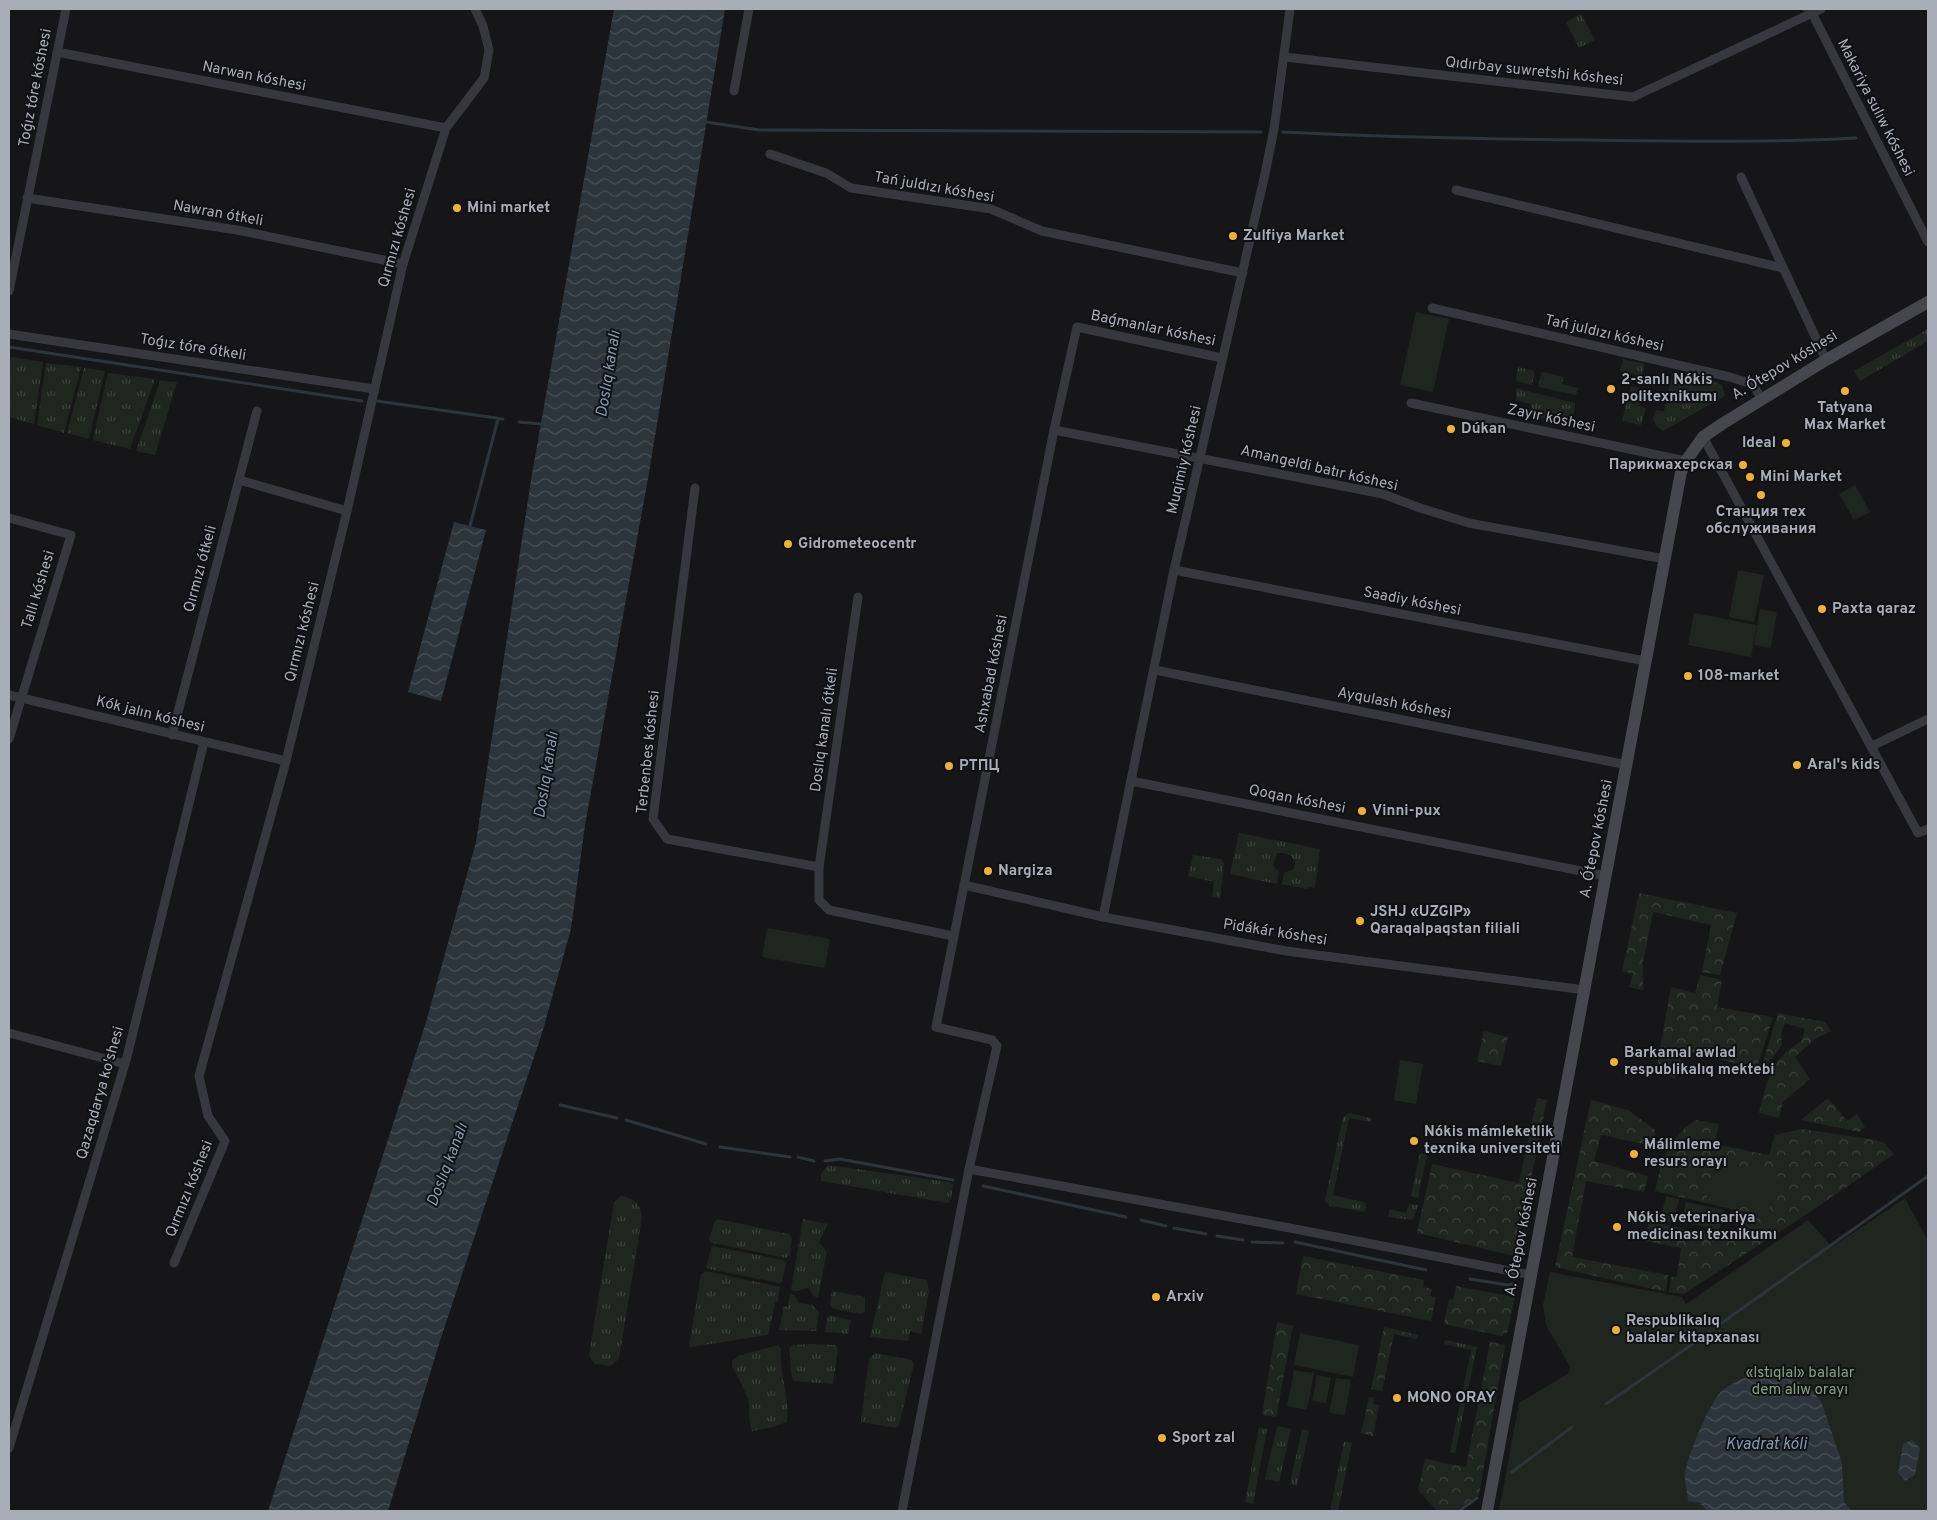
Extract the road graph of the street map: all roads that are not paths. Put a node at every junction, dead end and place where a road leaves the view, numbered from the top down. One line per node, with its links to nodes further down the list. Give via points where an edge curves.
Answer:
1 (66, 9): 7 (street, Toǵız tóre kóshesi)
2 (475, 9): 10 (street, Qırmızı kóshesi, via 489,50 484,78)
3 (749, 9): 9 (street)
4 (1290, 9): 8 (street, Muqimiy kóshesi)
5 (1822, 9): 6 (street, Qıdırbay suwretshi kóshesi)
6 (1812, 13): 8 (street, Qıdırbay suwretshi kóshesi, via 1633,97); 15 (street, Makariya sulıw kóshesi)
7 (57, 52): 10 (street, Narwan kóshesi); 14 (street, Toǵız tóre kóshesi)
8 (1285, 57): 18 (street, Muqimiy kóshesi, via 1265,174)
9 (734, 91)
10 (446, 128): 16 (street, Qırmızı kóshesi)
11 (770, 154): 18 (street, Tań juldızı kóshesi, via 826,173 851,188 991,209 1042,231)
12 (1740, 176): 17 (street)
13 (1456, 190): 17 (street)
14 (27, 198): 16 (street, Nawran ótkeli, via 236,230); 19 (street, Toǵız tóre kóshesi)
15 (1928, 242)
16 (402, 264): 26 (street, Qırmızı kóshesi)
17 (1783, 268): 25 (street)
18 (1243, 273): 24 (street, Muqimiy kóshesi)
19 (9, 291)
20 (1928, 302): 25 (main road, A. Ótepov kóshesi)
21 (1432, 308): 27 (street, Tań juldızı kóshesi, via 1730,377 1752,384)
22 (1077, 327): 24 (street, Baǵmanlar kóshesi); 30 (street, Ashxabad kóshesi)
23 (9, 334): 26 (street, Toǵız tóre ótkeli)
24 (1222, 358): 32 (street, Muqimiy kóshesi)
25 (1826, 360): 27 (main road, A. Ótepov kóshesi)
26 (374, 389): 36 (street, Qırmızı kóshesi)
27 (1762, 399): 31 (main road, A. Ótepov kóshesi)
28 (1411, 403): 33 (street, Zayır kóshesi)
29 (257, 411): 34 (street, Qırmızı ótkeli)
30 (1054, 430): 32 (street, Amangeldi batır kóshesi); 56 (street, Ashxabad kóshesi)
31 (1704, 437): 33 (main road, A. Ótepov kóshesi); 49 (street)
32 (1199, 457): 38 (street, Amangeldi batır kóshesi, via 1383,494 1469,523); 39 (street, Muqimiy kóshesi)
33 (1686, 460): 38 (main road, A. Ótepov kóshesi)
34 (239, 480): 36 (street); 46 (street, Qırmızı ótkeli)
35 (695, 488): 54 (street, Terbenbes kóshesi, via 653,819 667,839)
36 (347, 511): 50 (street, Qırmızı kóshesi)
37 (9, 518): 44 (street, Tallı kóshesi, via 71,535)
38 (1665, 559): 41 (main road, A. Ótepov kóshesi)
39 (1174, 570): 41 (street, Saadiy kóshesi); 42 (street, Muqimiy kóshesi)
40 (858, 597): 54 (street, Doslıq kanalı ótkeli)
41 (1645, 661): 51 (main road, A. Ótepov kóshesi)
42 (1155, 670): 51 (street, Ayqulash kóshesi); 52 (street, Muqimiy kóshesi)
43 (9, 695): 44 (street, Kók jalın kóshesi)
44 (20, 698): 46 (street, Kók jalın kóshesi); 47 (street, Tallı kóshesi)
45 (1928, 718): 49 (street)
46 (172, 735): 48 (street, Kók jalın kóshesi)
47 (9, 739)
48 (204, 742): 50 (street, Kók jalın kóshesi); 61 (street, Qazaqdarya ko'shesi)
49 (1872, 746): 53 (street, via 1918,833)
50 (286, 761): 63 (street, Qırmızı kóshesi, via 199,1076 208,1116 225,1141)
51 (1627, 765): 55 (main road, A. Ótepov kóshesi)
52 (1131, 781): 55 (street, Qoqan kóshesi); 57 (street, Muqimiy kóshesi)
53 (1928, 829)
54 (818, 868): 58 (street, via 819,900 829,910)
55 (1606, 876): 59 (main road, A. Ótepov kóshesi)
56 (964, 885): 57 (street, Pidákár kóshesi); 58 (street, Ashxabad kóshesi)
57 (1102, 916): 59 (street, Pidákár kóshesi, via 1286,951)
58 (952, 936): 62 (street, Ashxabad kóshesi, via 936,1027 992,1040 997,1046)
59 (1585, 990): 64 (main road, A. Ótepov kóshesi)
60 (9, 1033): 61 (street)
61 (125, 1064): 65 (street, Qazaqdarya ko'shesi)
62 (970, 1170): 64 (street); 66 (street)
63 (174, 1262)
64 (1531, 1275): 67 (main road, A. Ótepov kóshesi)
65 (9, 1448)
66 (902, 1511)
67 (1487, 1511)

